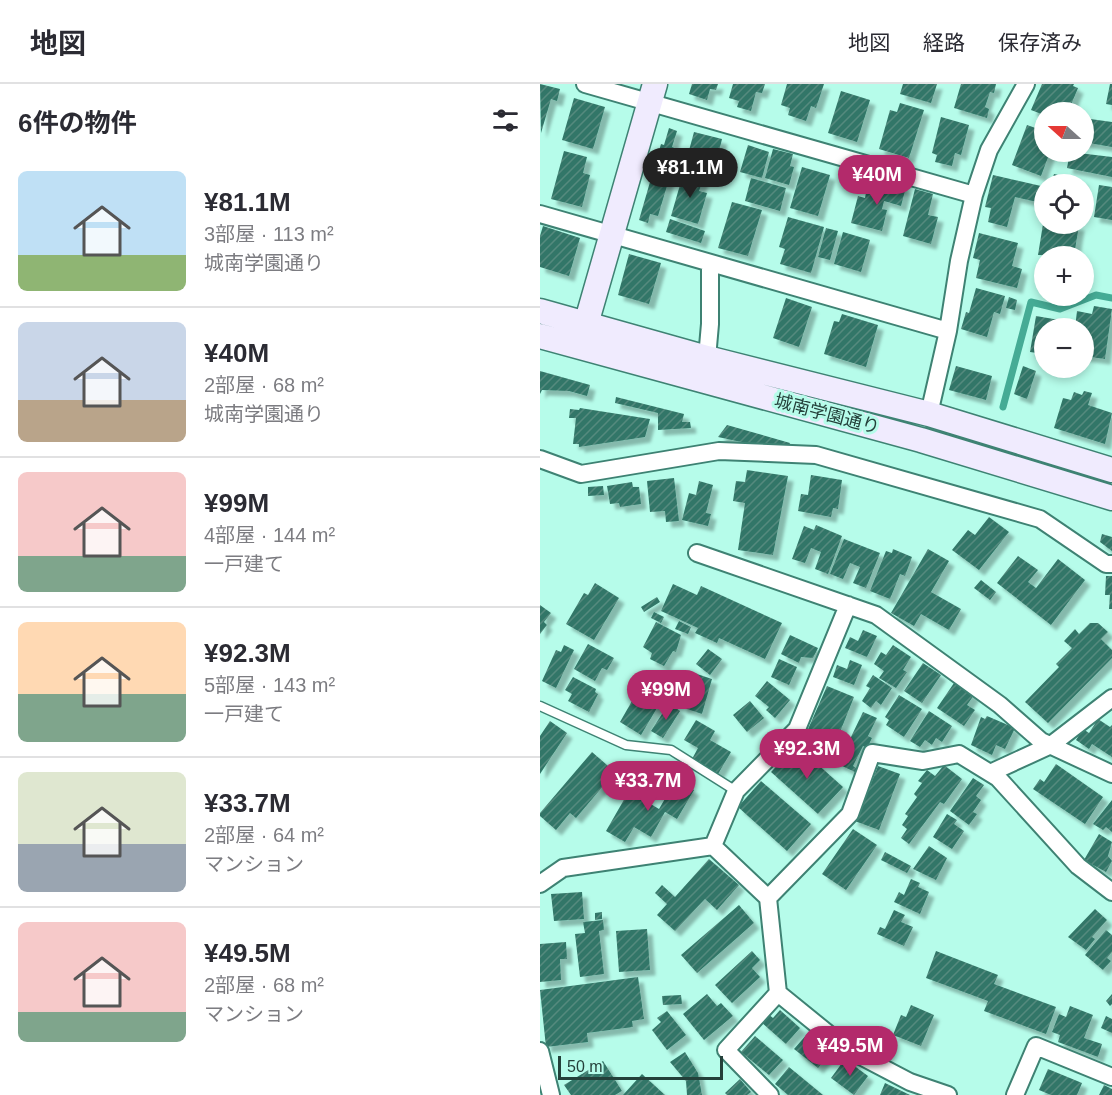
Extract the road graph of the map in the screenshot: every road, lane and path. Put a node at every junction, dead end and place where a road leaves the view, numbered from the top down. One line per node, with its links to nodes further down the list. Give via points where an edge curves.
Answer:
1 (585, 84): 3 (street)
2 (1026, 84): 4 (street, via 989,150)
3 (652, 93): 4 (street); 6 (street)
4 (974, 195): 10 (street, via 958,261)
5 (540, 213): 6 (street)
6 (610, 234): 7 (street); 9 (street)
7 (710, 264): 10 (street); 13 (street)
8 (540, 311): 9 (street, 城南学園通り)
9 (585, 324): 12 (street); 13 (street, 城南学園通り)
10 (948, 331): 14 (street)
11 (540, 336): 12 (street, 城南学園通り)
12 (579, 347): 17 (street, 城南学園通り, via 921,440)
13 (707, 358): 14 (street, 城南学園通り)
14 (929, 414): 16 (street, 城南学園通り)
15 (540, 459): 19 (street, via 581,474 719,451 816,455 1040,519 1106,564)
16 (1112, 469)
17 (1112, 498)
18 (697, 553): 20 (street)
19 (1112, 564)
20 (848, 605): 23 (street, via 876,615); 26 (street, via 797,729)
21 (1112, 698): 23 (street)
22 (540, 706): 26 (lane, via 626,745 671,750)
23 (1051, 745): 24 (street); 25 (street)
24 (990, 773): 29 (street, via 1078,866); 30 (street, via 959,754 922,761 873,753 850,814)
25 (1112, 774)
26 (736, 791): 27 (street)
27 (713, 846): 28 (street, via 563,868); 30 (street)
28 (540, 884)
29 (1112, 892)
30 (768, 898): 31 (street)
31 (778, 993): 35 (street, via 726,1050); 36 (street, via 847,1049 910,1082)
32 (540, 1051): 34 (street)
33 (1112, 1077): 37 (street, via 1036,1046)
34 (551, 1095)
35 (770, 1095)
36 (948, 1095)
37 (1016, 1095)

